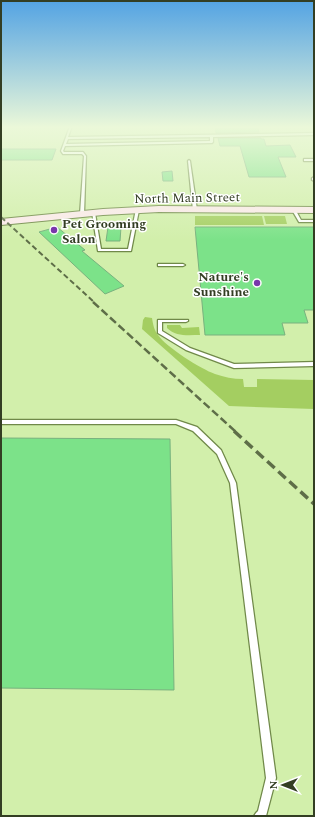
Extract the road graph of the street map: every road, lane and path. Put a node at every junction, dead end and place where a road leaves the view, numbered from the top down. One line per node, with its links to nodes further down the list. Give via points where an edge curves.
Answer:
1 (85, 164): 8 (lane)
2 (189, 164): 5 (lane)
3 (312, 208): 6 (main road, North Main Street)
4 (137, 210): 5 (main road, North Main Street); 7 (main road, North Main Street); 7 (lane, via 130,250 99,250)
5 (195, 210): 6 (main road, North Main Street)
6 (294, 210): 11 (lane, via 300,220)
7 (93, 213): 8 (main road, North Main Street)
8 (82, 214): 9 (main road, North Main Street)
9 (61, 216): 10 (main road, North Main Street); 12 (main road, North Main Street)
10 (1, 218)
11 (314, 221)
12 (1, 222)
13 (159, 265): 14 (lane)
14 (183, 266)
15 (186, 321): 16 (lane, via 160,321 160,332 188,349 234,366)
16 (314, 364)
17 (1, 422): 18 (lane, via 176,422 196,429 219,452 233,483 272,778 262,814)
18 (259, 816)

